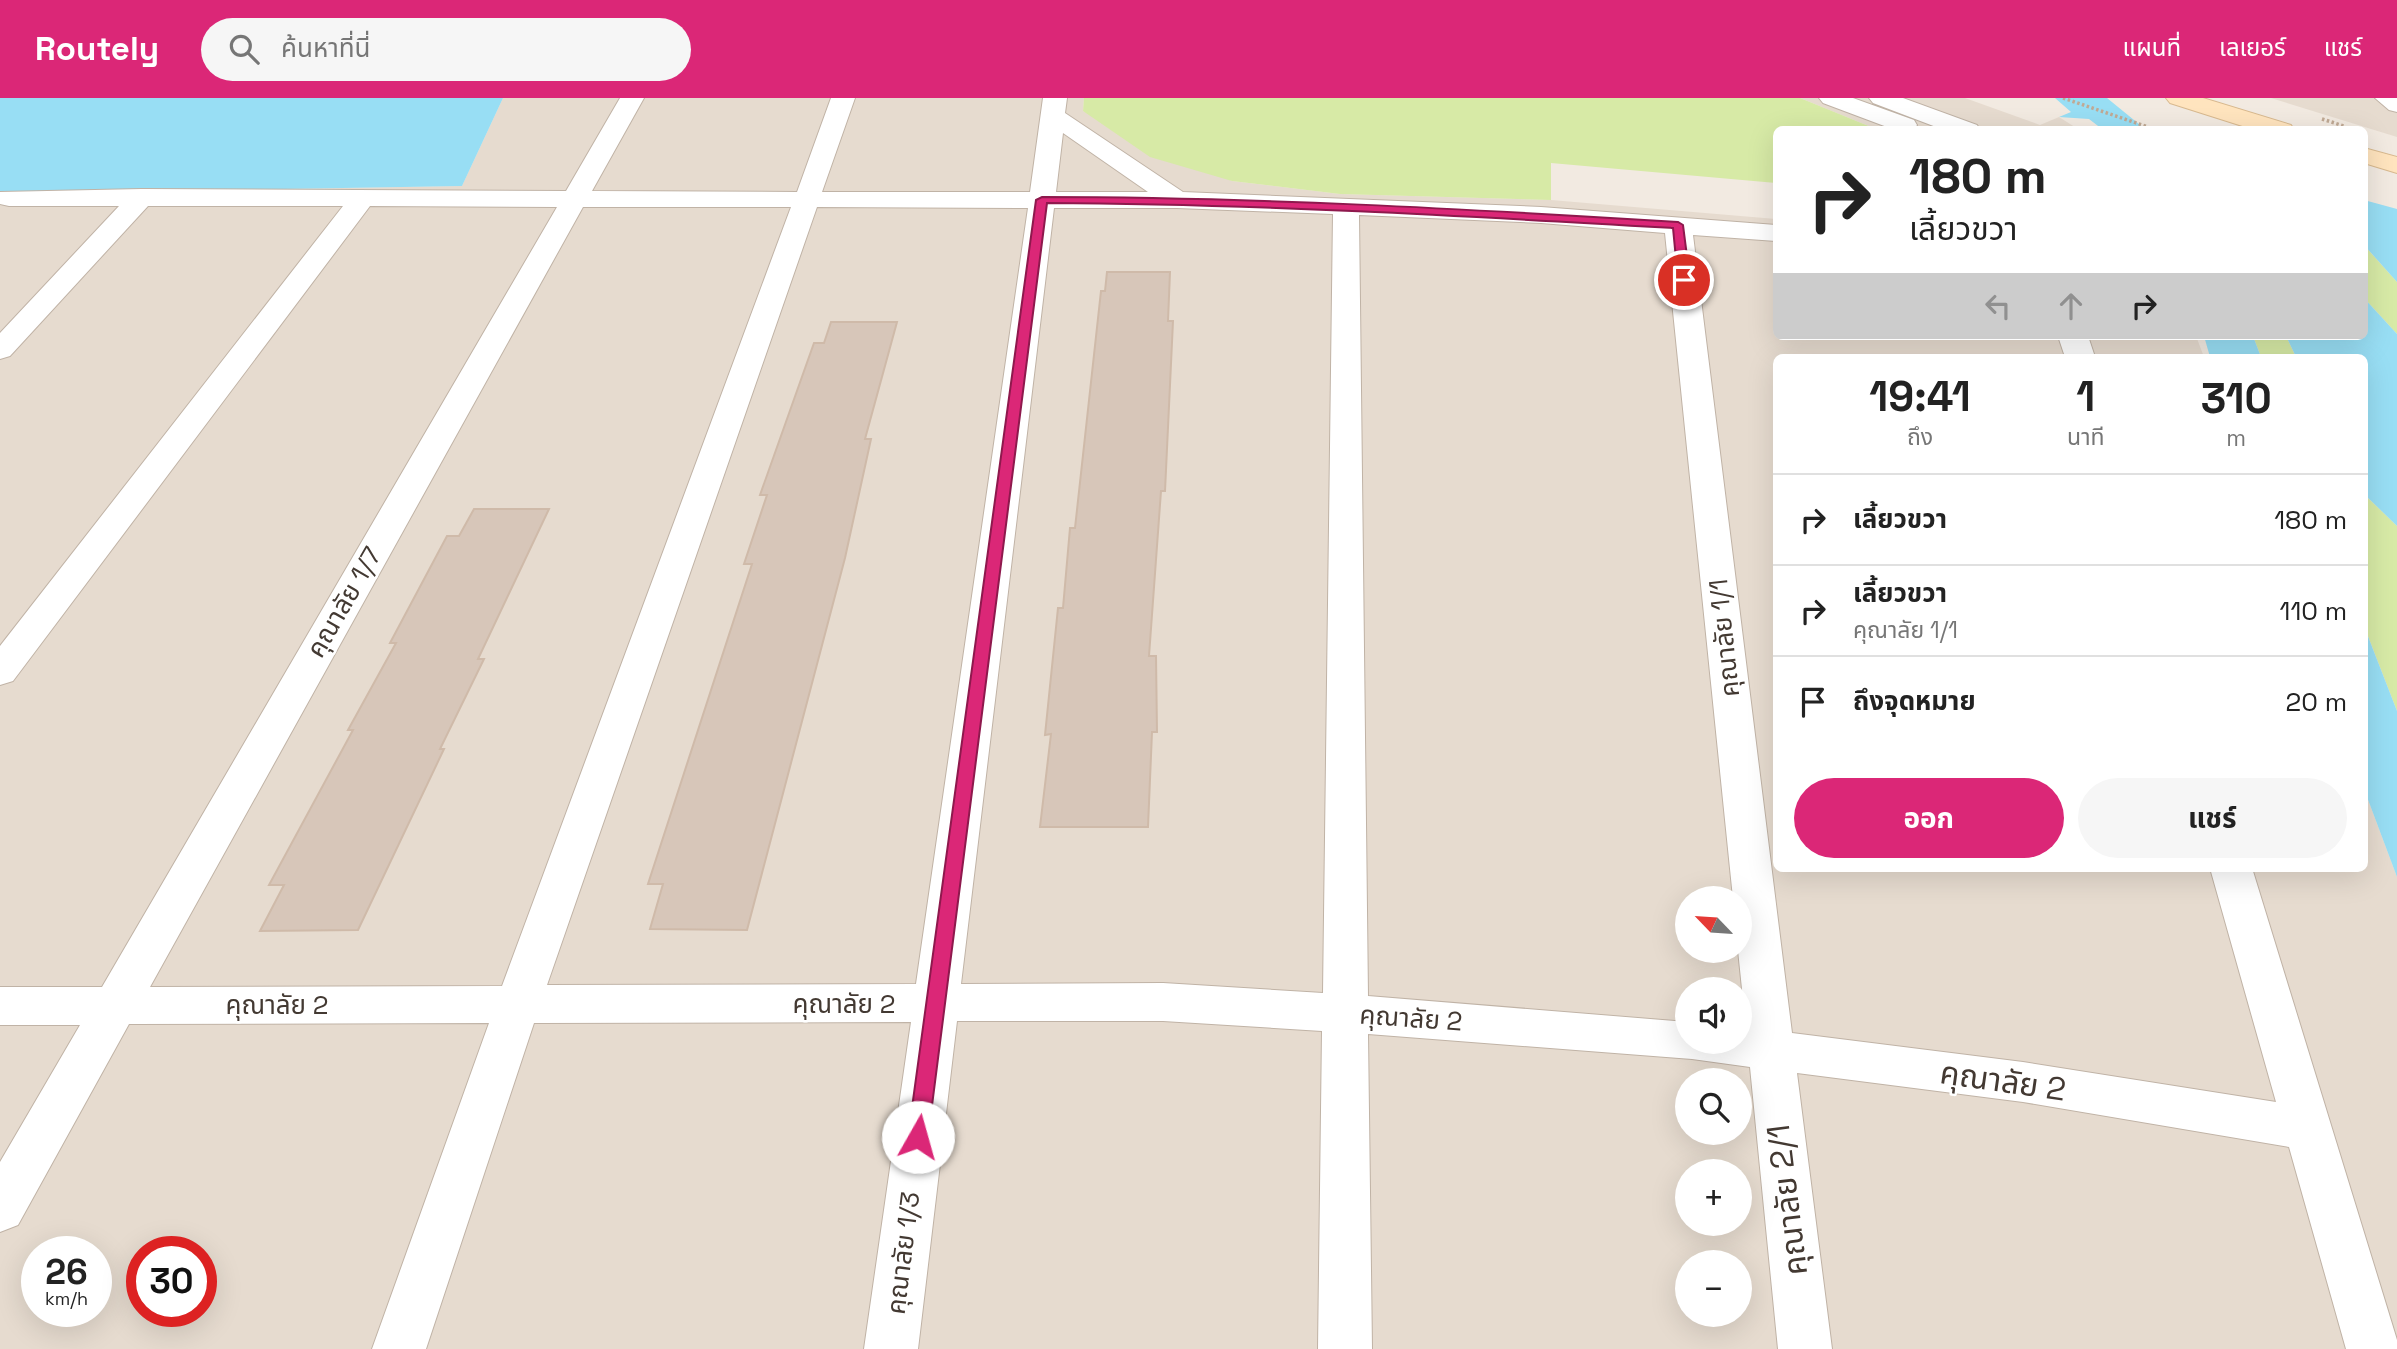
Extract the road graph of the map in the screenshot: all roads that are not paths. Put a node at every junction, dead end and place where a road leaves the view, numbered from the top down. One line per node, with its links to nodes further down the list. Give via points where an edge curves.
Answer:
1 (632, 98): 17 (street, คุณาลัย 1/7)
2 (843, 98): 18 (street)
3 (1832, 98): 9 (street)
4 (1881, 98): 10 (street)
5 (2178, 98): 11 (main road)
6 (2387, 98): 7 (street)
7 (2397, 105)
8 (1054, 107): 19 (street, คุณาลัย 1/3); 20 (street)
9 (1907, 126)
10 (1957, 126)
11 (2269, 126)
12 (2368, 156): 13 (main road)
13 (2397, 165)
14 (142, 197): 15 (street); 16 (street); 24 (street)
15 (9, 198)
16 (363, 198): 17 (street); 25 (street)
17 (574, 198): 18 (street); 30 (street, คุณาลัย 1/7)
18 (808, 199): 19 (street); 27 (street)
19 (1042, 200): 20 (street); 28 (street, คุณาลัย 1/3)
20 (1177, 200): 21 (street)
21 (1346, 205): 22 (street); 31 (street)
22 (1678, 225): 23 (street); 34 (street, คุณาลัย 1/1)
23 (1773, 233)
24 (0, 350)
25 (0, 672)
26 (2232, 872): 35 (street)
27 (518, 1004): 28 (street, คุณาลัย 2); 30 (street, คุณาลัย 2); 37 (street)
28 (936, 1004): 31 (street, คุณาลัย 2, via 1163,1002); 38 (street, คุณาลัย 1/3)
29 (0, 1006): 30 (street, คุณาลัย 2)
30 (115, 1006): 36 (street, คุณาลัย 1/7)
31 (1347, 1014): 32 (street, คุณาลัย 2); 39 (street)
32 (1675, 1040)
33 (1752, 1049): 34 (street, คุณาลัย 2)
34 (1770, 1051): 35 (street, คุณาลัย 2, via 2023,1082); 40 (street, คุณาลัย 2/1)
35 (2309, 1129): 41 (street)
36 (0, 1209)
37 (399, 1349)
38 (891, 1349)
39 (1345, 1349)
40 (1805, 1349)
41 (2373, 1349)

